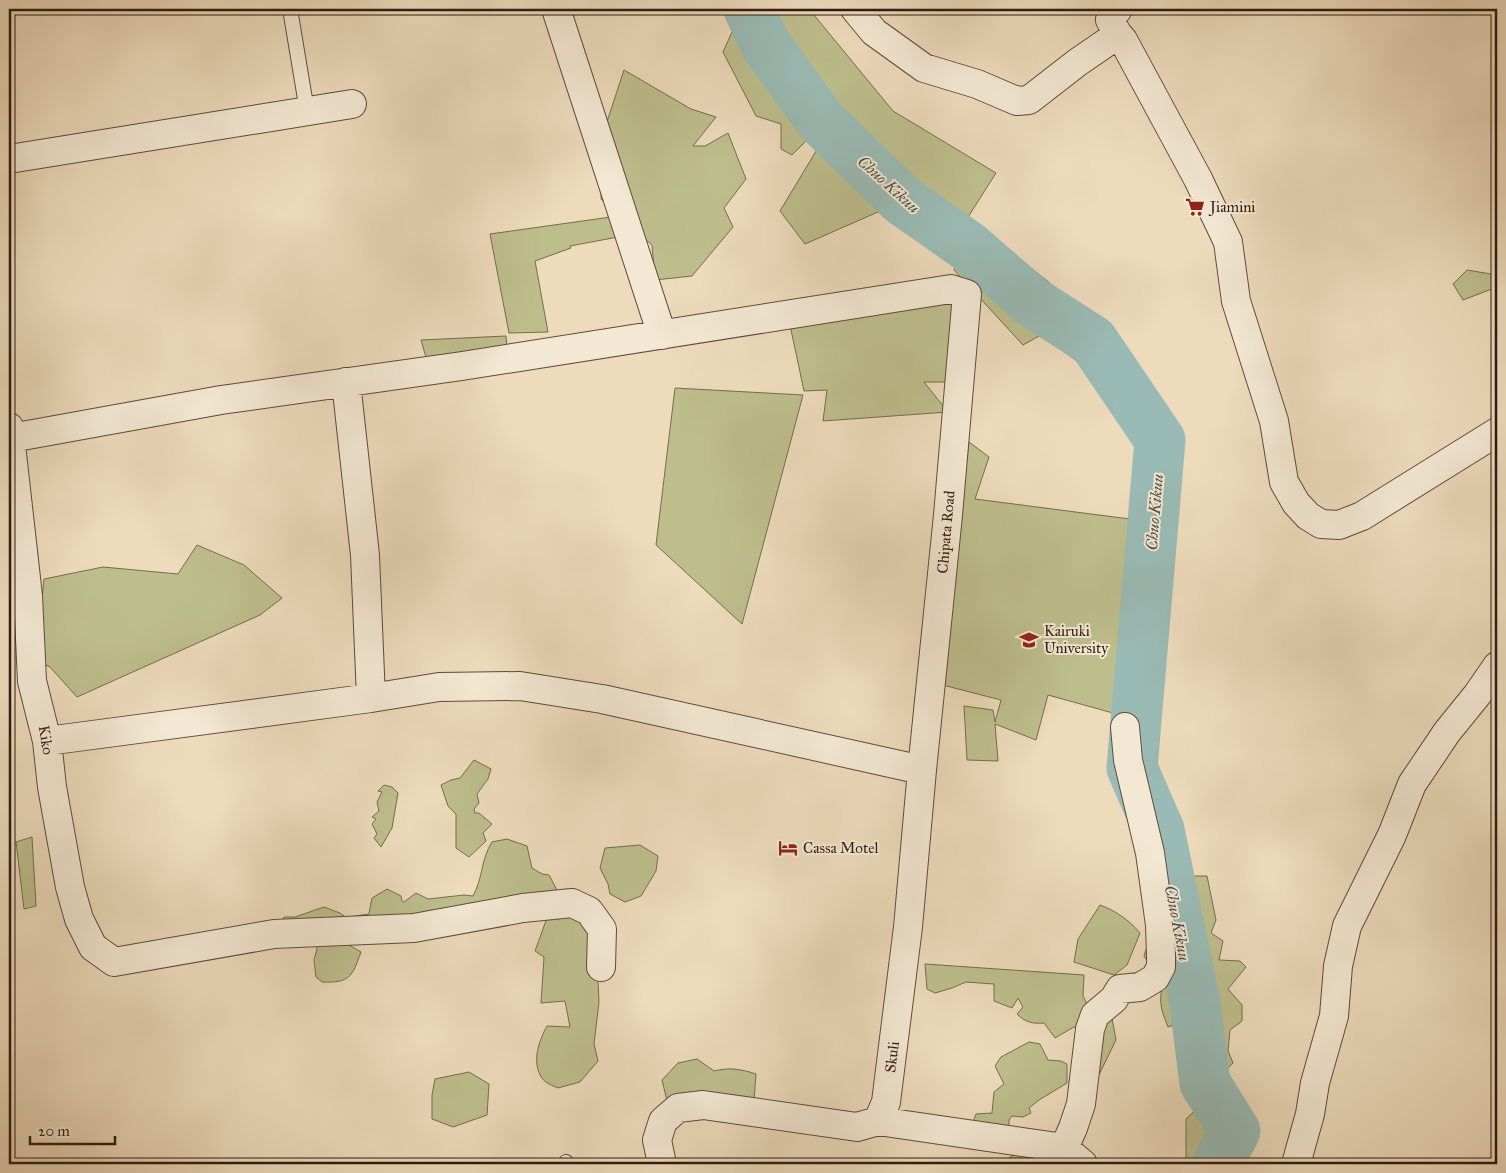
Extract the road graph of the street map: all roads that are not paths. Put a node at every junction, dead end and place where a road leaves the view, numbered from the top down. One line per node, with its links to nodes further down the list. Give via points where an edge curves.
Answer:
1 (290, 9): 6 (lane)
2 (556, 9): 8 (street)
3 (855, 9): 4 (street, via 874,32 924,68 977,84 1017,101 1029,100 1113,38)
4 (1118, 21): 10 (street, via 1123,40 1194,171 1228,242 1236,301 1274,421 1284,482 1296,503 1321,524 1339,526 1362,516)
5 (352, 104): 6 (street)
6 (307, 111): 7 (street)
7 (9, 159)
8 (662, 335): 9 (street); 17 (street, Chipata Road, via 951,289 967,294)
9 (346, 382): 11 (street); 14 (street, via 364,555)
10 (1497, 432)
11 (10, 433): 12 (street, Kiko)
12 (18, 597): 16 (street, Kiko, via 32,680)
13 (1497, 666): 22 (street, via 1412,784 1392,835 1347,926 1338,966 1334,1016)
14 (371, 698): 16 (street); 17 (street, via 439,687 520,686 602,699)
15 (1125, 727): 20 (street, via 1128,760 1150,853 1160,925 1161,967 1155,978 1140,987 1120,989 1096,1015 1090,1029 1081,1104 1073,1128)
16 (47, 741): 18 (street, Kiko, via 70,888 79,919 92,947 114,962 274,934 414,928 523,908 572,903 589,912 602,929)
17 (922, 770): 19 (street, Skuli, via 895,1036 886,1102)
18 (601, 967)
19 (878, 1121): 20 (street); 21 (street, via 857,1127 703,1105 678,1108 663,1121 658,1140)
20 (1073, 1156)
21 (662, 1164)
22 (1296, 1164)

